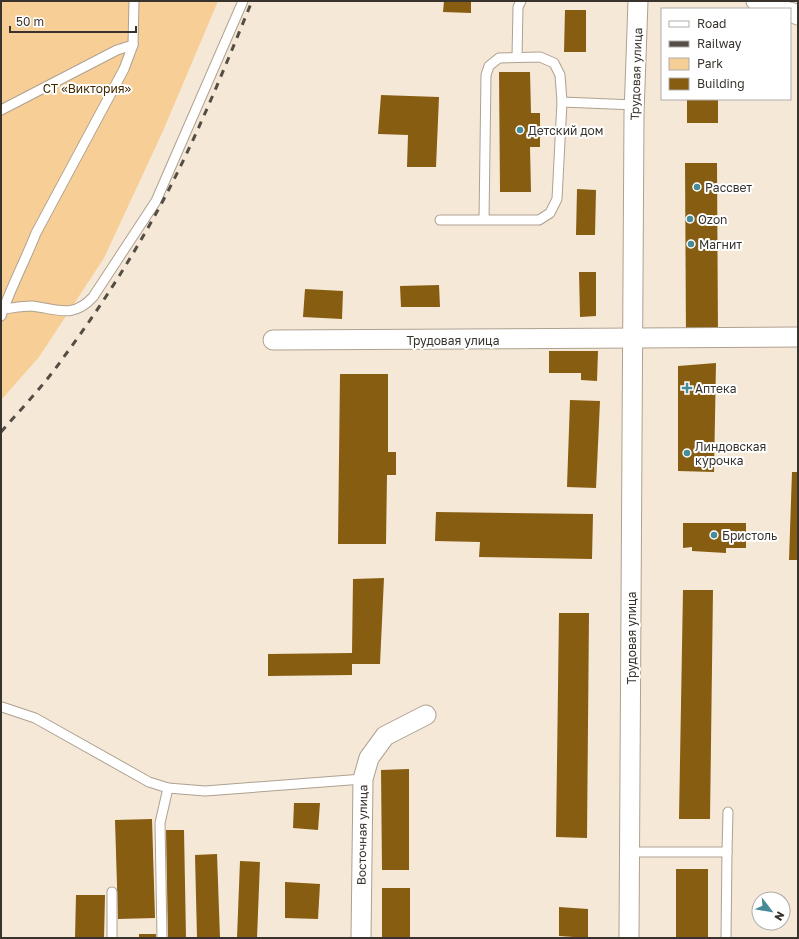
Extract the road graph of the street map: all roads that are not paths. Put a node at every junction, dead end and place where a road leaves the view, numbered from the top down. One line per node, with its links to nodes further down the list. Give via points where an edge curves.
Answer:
1 (134, 1): 7 (lane)
2 (243, 1): 14 (lane, via 156,201 93,297 82,308 73,311 30,306)
3 (521, 1): 8 (lane, via 518,7)
4 (638, 1): 10 (street, Трудовая улица)
5 (756, 1): 6 (street)
6 (780, 8)
7 (133, 46): 11 (lane, via 116,50); 14 (lane, via 124,69 36,233)
8 (517, 57): 9 (lane, via 540,57 554,63 560,75); 13 (lane, via 499,58 489,66 486,75)
9 (562, 102): 10 (lane); 13 (lane, via 557,199 550,214 539,220)
10 (635, 105): 16 (street, Трудовая улица)
11 (1, 110)
12 (440, 220): 13 (lane)
13 (484, 220)
14 (2, 310)
15 (798, 337): 16 (street)
16 (633, 339): 17 (street, Трудовая улица); 23 (street, Трудовая улица)
17 (273, 340)
18 (2, 707): 21 (lane, via 35,718 149,782)
19 (426, 715): 20 (street, Восточная улица, via 385,736 369,758)
20 (363, 779): 21 (lane, via 205,791); 28 (street, Восточная улица)
21 (168, 788): 27 (lane, via 160,823)
22 (728, 812): 24 (lane)
23 (629, 852): 24 (lane); 29 (street, Трудовая улица)
24 (728, 852): 30 (lane)
25 (112, 892): 26 (lane)
26 (112, 938)
27 (162, 938)
28 (360, 938)
29 (629, 938)
30 (726, 938)

